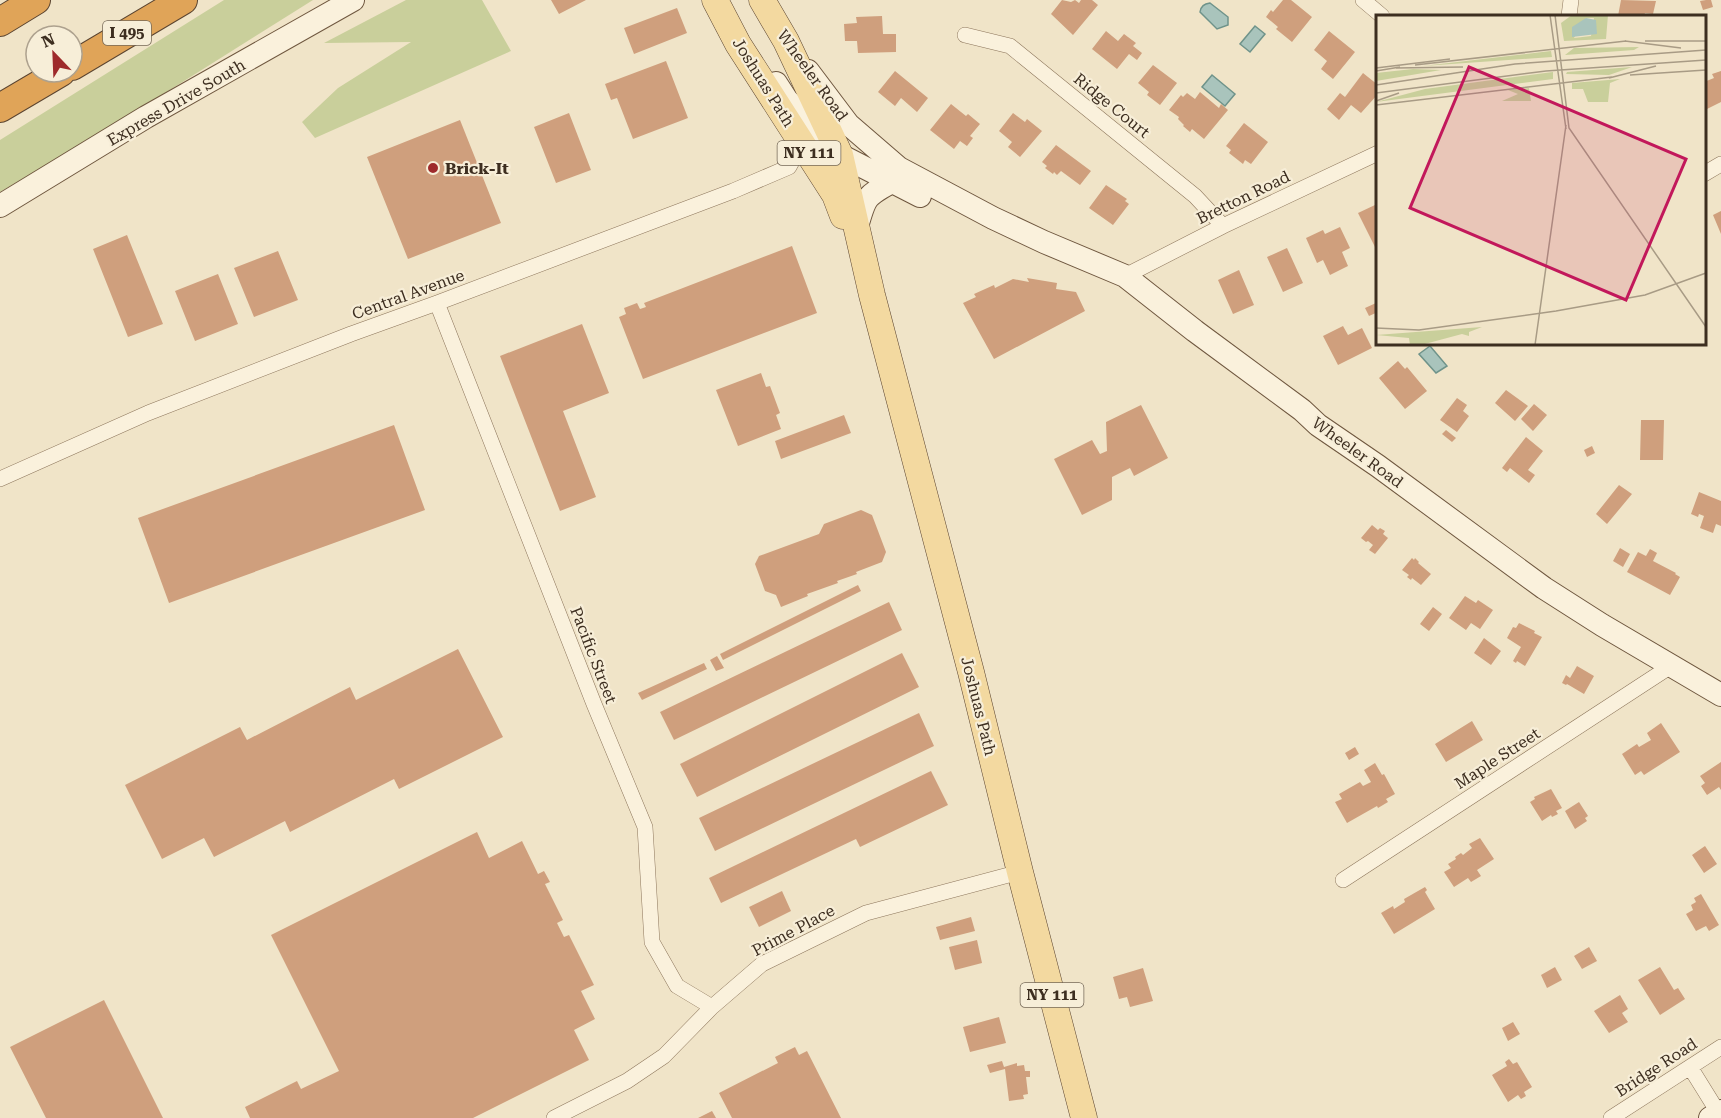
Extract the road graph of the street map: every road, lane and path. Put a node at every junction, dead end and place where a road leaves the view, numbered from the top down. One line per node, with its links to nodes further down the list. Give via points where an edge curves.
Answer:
1 (36, 0): 11 (highway)
2 (183, 0): 14 (highway, I 495)
3 (353, 0): 23 (main road, Express Drive South, via 146,117)
4 (715, 0): 17 (main road, Joshuas Path / NY 111, via 738,44)
5 (720, 0): 19 (main road, Wheeler Road, via 787,100)
6 (762, 0): 13 (main road, Wheeler Road / NY 111)
7 (1363, 0): 9 (street)
8 (1570, 0): 10 (street)
9 (1381, 15)
10 (1569, 15)
11 (0, 22)
12 (965, 35): 25 (street, Ridge Court, via 1010,46 1195,196)
13 (786, 41): 19 (main road, Joshuas Path / NY 111); 24 (main road, Wheeler Road, via 848,124 899,168)
14 (84, 59)
15 (41, 84): 16 (highway)
16 (0, 108)
17 (790, 124): 28 (main road, Joshuas Path / NY 111, via 835,195); 29 (street, Central Avenue, via 795,156 789,167)
18 (1376, 153): 25 (street, Bretton Road)
19 (840, 155): 22 (main road, Wheeler Road); 26 (main road, Joshuas Path / NY 111)
20 (1721, 164): 21 (street)
21 (1706, 173)
22 (892, 182): 24 (main road, Wheeler Road, via 925,199); 26 (main road, via 867,197)
23 (0, 206)
24 (993, 218): 27 (main road, Wheeler Road)
25 (1222, 226): 27 (street, Bretton Road)
26 (857, 227): 28 (main road, Joshuas Path / NY 111)
27 (1125, 276): 31 (main road, Wheeler Road, via 1318,425 1535,582)
28 (872, 295): 33 (main road, Joshuas Path / NY 111)
29 (437, 303): 30 (street, Central Avenue, via 148,413); 35 (street, Pacific Street, via 645,827 652,942 678,986)
30 (0, 479)
31 (1671, 666): 32 (main road, Wheeler Road); 34 (street, Maple Street)
32 (1721, 695)
33 (1020, 872): 35 (street, Prime Place, via 866,913 762,964); 40 (main road, Joshuas Path / NY 111)
34 (1343, 880)
35 (712, 1006): 39 (street, Prime Place, via 663,1056 627,1081)
36 (1721, 1047): 37 (street, Bridge Road)
37 (1690, 1067): 38 (street); 41 (street, Bridge Road)
38 (1717, 1115)
39 (554, 1118)
40 (1084, 1118)
41 (1611, 1118)

